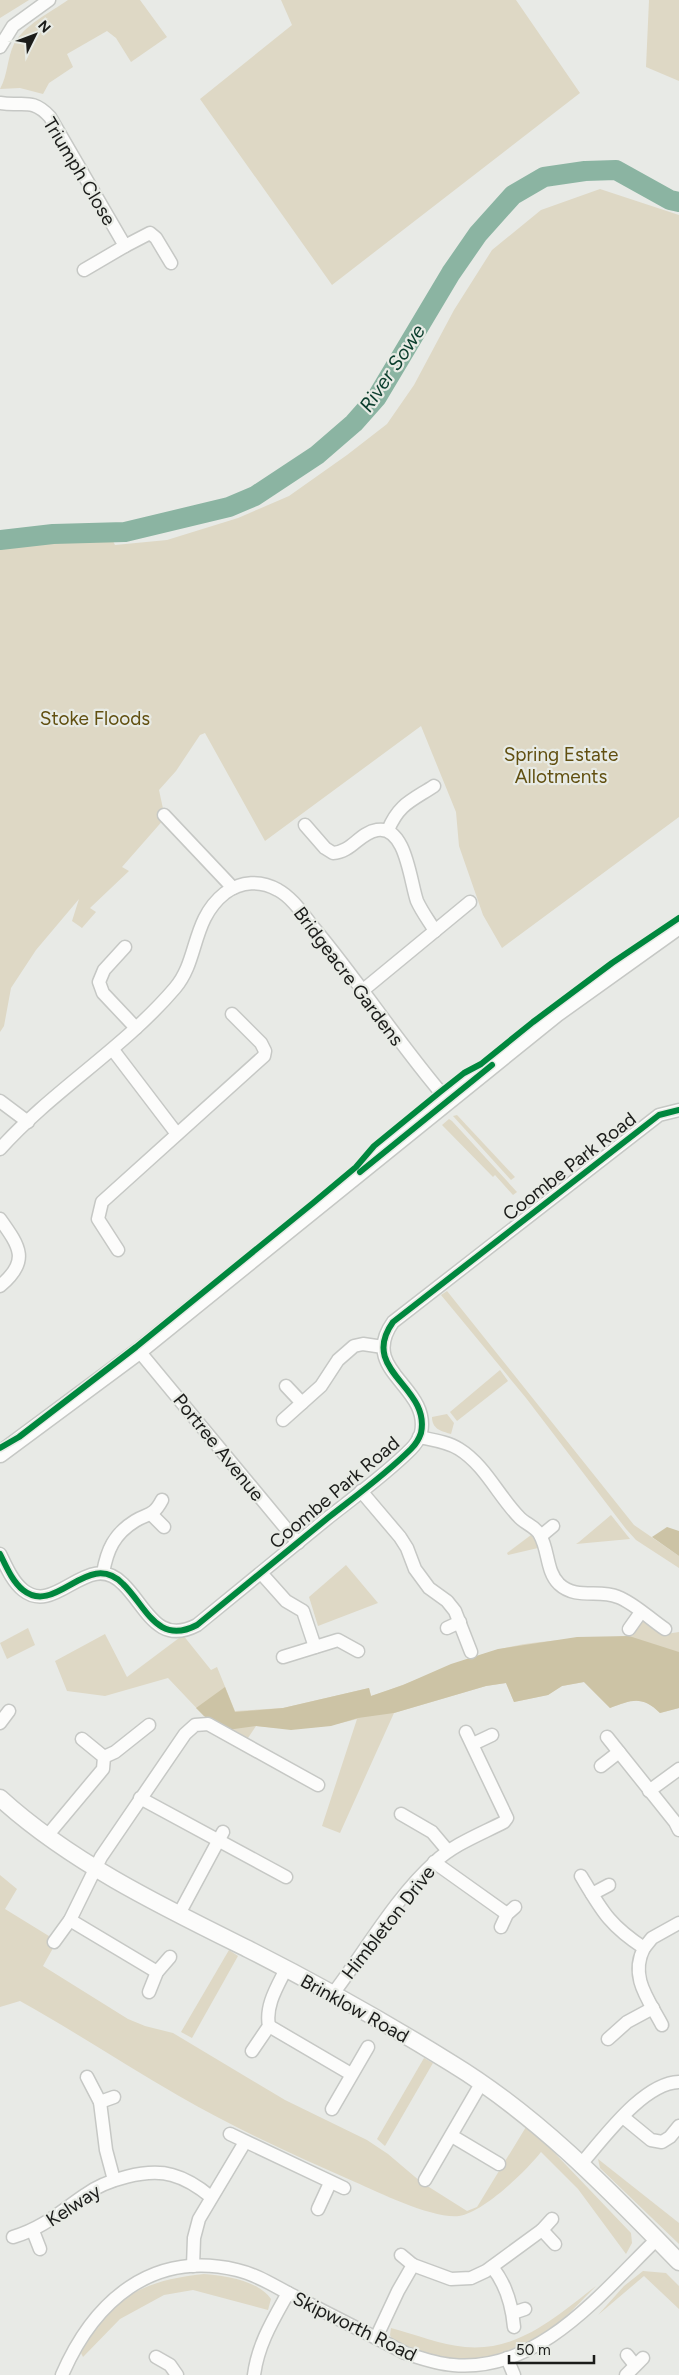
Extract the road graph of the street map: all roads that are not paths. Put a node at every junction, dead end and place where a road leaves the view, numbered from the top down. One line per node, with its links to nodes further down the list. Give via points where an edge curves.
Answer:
1 (48, 0): 2 (street, via 13,26)
2 (0, 44)
3 (0, 103): 4 (street, Triumph Close, via 30,104 47,114)
4 (125, 246): 5 (street, Triumph Close, via 150,233); 6 (street, Triumph Close)
5 (171, 263)
6 (84, 270)
7 (434, 786): 10 (street, via 401,807)
8 (164, 815): 11 (street)
9 (306, 825): 10 (street, via 324,848 333,853 348,849 371,831)
10 (388, 830): 14 (street, via 402,848 418,901)
11 (233, 888): 16 (street, Bridgeacre Gardens, via 257,883 284,893 330,946); 18 (street, Bridgeacre Gardens, via 216,902 201,925 179,983)
12 (470, 902): 14 (street)
13 (678, 928): 21 (main road, via 556,1014)
14 (435, 931): 16 (street)
15 (126, 947): 18 (street, via 104,970 99,982 103,993)
16 (362, 991): 21 (street, Bridgeacre Gardens, via 411,1058)
17 (232, 1014): 24 (street, via 261,1043 264,1056)
18 (136, 1028): 19 (street, Bridgeacre Gardens)
19 (113, 1050): 23 (street, Bridgeacre Gardens); 24 (street)
20 (0, 1101): 23 (street)
21 (448, 1101): 30 (main road)
22 (679, 1110): 29 (street, Coombe Park Road, via 660,1115 393,1322 386,1332)
23 (28, 1122): 25 (street, Bridgeacre Gardens)
24 (177, 1134): 27 (street, via 106,1197 99,1208 100,1223)
25 (0, 1149)
26 (0, 1219): 28 (street, via 16,1242 19,1258 14,1274)
27 (118, 1250)
28 (0, 1286)
29 (383, 1347): 32 (street, via 354,1346 338,1360 321,1386); 34 (street, Coombe Park Road, via 388,1367 420,1409)
30 (139, 1350): 35 (main road); 42 (street, Portree Avenue)
31 (286, 1386): 32 (street)
32 (302, 1403): 33 (street)
33 (283, 1420)
34 (419, 1437): 36 (street, Coombe Park Road, via 411,1449); 41 (street, via 460,1450 521,1519)
35 (0, 1454)
36 (361, 1492): 42 (street, Coombe Park Road); 47 (street, via 400,1537 429,1588 447,1601)
37 (162, 1500): 38 (street)
38 (152, 1515): 39 (street); 44 (street, via 135,1521 112,1541)
39 (164, 1526)
40 (553, 1526): 41 (street)
41 (541, 1536): 46 (street, via 551,1572 559,1584 579,1593 619,1597)
42 (298, 1543): 45 (street, Coombe Park Road)
43 (0, 1554): 44 (street, via 22,1589 39,1596 50,1595 84,1576)
44 (103, 1573): 45 (street, Coombe Park Road, via 123,1583 152,1620 173,1631 197,1625)
45 (261, 1573): 51 (street, via 286,1602 303,1611)
46 (641, 1612): 49 (street); 50 (street)
47 (460, 1622): 48 (street); 53 (street)
48 (447, 1628)
49 (629, 1629)
50 (665, 1629)
51 (315, 1646): 52 (street, via 338,1640); 54 (street)
52 (358, 1651)
53 (471, 1652)
54 (283, 1657)
55 (9, 1711): 56 (street)
56 (0, 1724)
57 (149, 1725): 64 (street)
58 (466, 1732): 62 (street, Himbleton Drive)
59 (492, 1735): 62 (street)
60 (607, 1737): 63 (street)
61 (82, 1738): 64 (street)
62 (473, 1744): 75 (street, Himbleton Drive, via 507,1818)
63 (619, 1752): 65 (street); 68 (street)
64 (104, 1757): 73 (street, via 103,1769)
65 (602, 1766)
66 (679, 1769): 68 (street)
67 (318, 1786): 70 (street, via 208,1724 195,1725 185,1734)
68 (649, 1791): 72 (street)
69 (0, 1798): 73 (main road, Brinklow Road)
70 (140, 1798): 74 (street); 77 (street)
71 (401, 1814): 75 (street, via 432,1832)
72 (679, 1830)
73 (47, 1836): 77 (main road, Brinklow Road)
74 (221, 1836): 79 (street); 82 (street)
75 (448, 1851): 76 (street, Himbleton Drive)
76 (434, 1862): 85 (street, via 511,1911); 92 (street, Himbleton Drive)
77 (95, 1867): 82 (main road, Brinklow Road); 83 (street)
78 (581, 1876): 81 (street)
79 (286, 1877)
80 (609, 1885): 81 (street)
81 (592, 1894): 87 (street, via 616,1929)
82 (179, 1914): 89 (main road, Brinklow Road)
83 (70, 1920): 86 (street); 90 (street)
84 (679, 1923): 87 (street, via 652,1938)
85 (501, 1927)
86 (54, 1942)
87 (644, 1948): 93 (street, via 637,1970 639,1982)
88 (170, 1957): 90 (street)
89 (286, 1969): 92 (main road, Brinklow Road); 95 (street, via 266,2016)
90 (157, 1972): 91 (street)
91 (149, 1992)
92 (332, 1995): 101 (main road, Brinklow Road)
93 (653, 2008): 94 (street); 96 (street, via 626,2022)
94 (662, 2025)
95 (269, 2026): 98 (street); 99 (street)
96 (608, 2039)
97 (368, 2047): 99 (street)
98 (252, 2051)
99 (351, 2074): 105 (street)
100 (87, 2077): 104 (street, Kelway)
101 (482, 2082): 109 (street); 112 (main road, Brinklow Road, via 528,2116)
102 (679, 2082): 106 (street, via 668,2083 645,2096)
103 (114, 2096): 104 (street)
104 (100, 2102): 113 (street, Kelway, via 106,2150)
105 (332, 2109)
106 (622, 2117): 107 (street, via 651,2140 662,2142); 112 (street)
107 (679, 2126)
108 (230, 2134): 110 (street)
109 (452, 2136): 111 (street); 114 (street)
110 (245, 2142): 115 (street); 117 (street)
111 (499, 2164)
112 (580, 2164): 123 (main road, Brinklow Road)
113 (114, 2180): 117 (street, Kelway, via 151,2173 171,2174 188,2180); 121 (street, Kelway, via 97,2187)
114 (425, 2180)
115 (330, 2183): 116 (street); 118 (street)
116 (344, 2188)
117 (212, 2197): 129 (street, via 196,2228)
118 (318, 2209)
119 (552, 2218): 120 (street)
120 (542, 2230): 124 (street); 130 (street)
121 (33, 2231): 122 (street, Kelway); 125 (street, Kelway)
122 (13, 2237)
123 (657, 2239): 127 (main road, Brinklow Road); 137 (street, Skipworth Road, via 557,2334)
124 (555, 2244)
125 (40, 2249)
126 (401, 2255): 128 (street)
127 (679, 2262)
128 (413, 2265): 130 (street, via 461,2280); 135 (street)
129 (194, 2266): 131 (street, Skipworth Road, via 238,2270); 139 (street, Skipworth Road, via 145,2278 114,2298 84,2331)
130 (492, 2267): 133 (street, via 505,2287)
131 (288, 2293): 135 (street, Skipworth Road); 141 (street, via 264,2336)
132 (525, 2309): 133 (street)
133 (513, 2314): 134 (street)
134 (514, 2327)
135 (376, 2338): 137 (street, Skipworth Road, via 430,2362 473,2366)
136 (156, 2356): 140 (street, via 170,2365)
137 (507, 2358): 142 (street)
138 (635, 2359): 143 (street)
139 (62, 2375)
140 (177, 2375)
141 (254, 2375)
142 (514, 2375)
143 (626, 2375)

